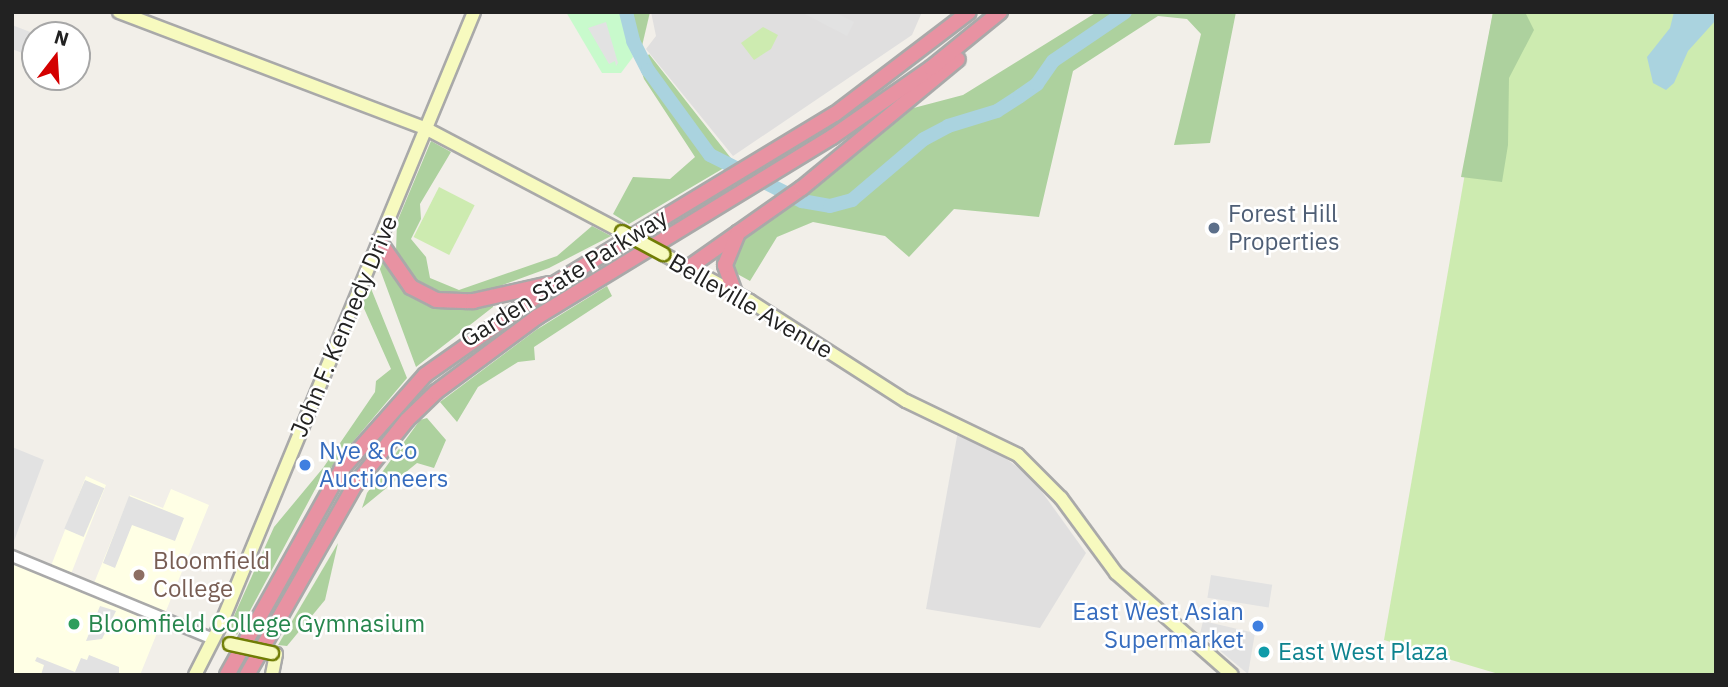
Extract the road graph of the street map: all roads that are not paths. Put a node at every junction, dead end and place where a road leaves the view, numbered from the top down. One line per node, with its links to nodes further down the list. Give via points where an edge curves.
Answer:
1 (119, 12): 6 (main road, Belleville Avenue)
2 (474, 12): 6 (main road, John F. Kennedy Drive)
3 (970, 12): 10 (highway, Garden State Parkway, via 879,84 752,167)
4 (1000, 12): 14 (highway, Garden State Parkway, via 931,68 771,175 501,340 436,392 355,485)
5 (1012, 12): 7 (highway, via 802,188)
6 (425, 128): 8 (main road, John F. Kennedy Drive); 9 (main road, Belleville Avenue, bridge)
7 (738, 233): 9 (highway); 11 (highway, via 725,265)
8 (379, 241): 10 (highway, via 411,287 436,300 473,301); 13 (main road, John F. Kennedy Drive)
9 (688, 268): 11 (main road, Belleville Avenue)
10 (554, 284): 16 (highway, Garden State Parkway, via 457,348 374,429 319,506)
11 (736, 293): 19 (main road, Belleville Avenue, via 906,401 1018,455 1061,498 1116,573)
12 (12, 556): 13 (street)
13 (213, 639): 14 (main road, bridge); 15 (main road, John F. Kennedy Drive)
14 (270, 652): 17 (highway, Garden State Parkway); 18 (main road)
15 (195, 675)
16 (226, 675)
17 (248, 675)
18 (272, 675)
19 (1232, 675)

